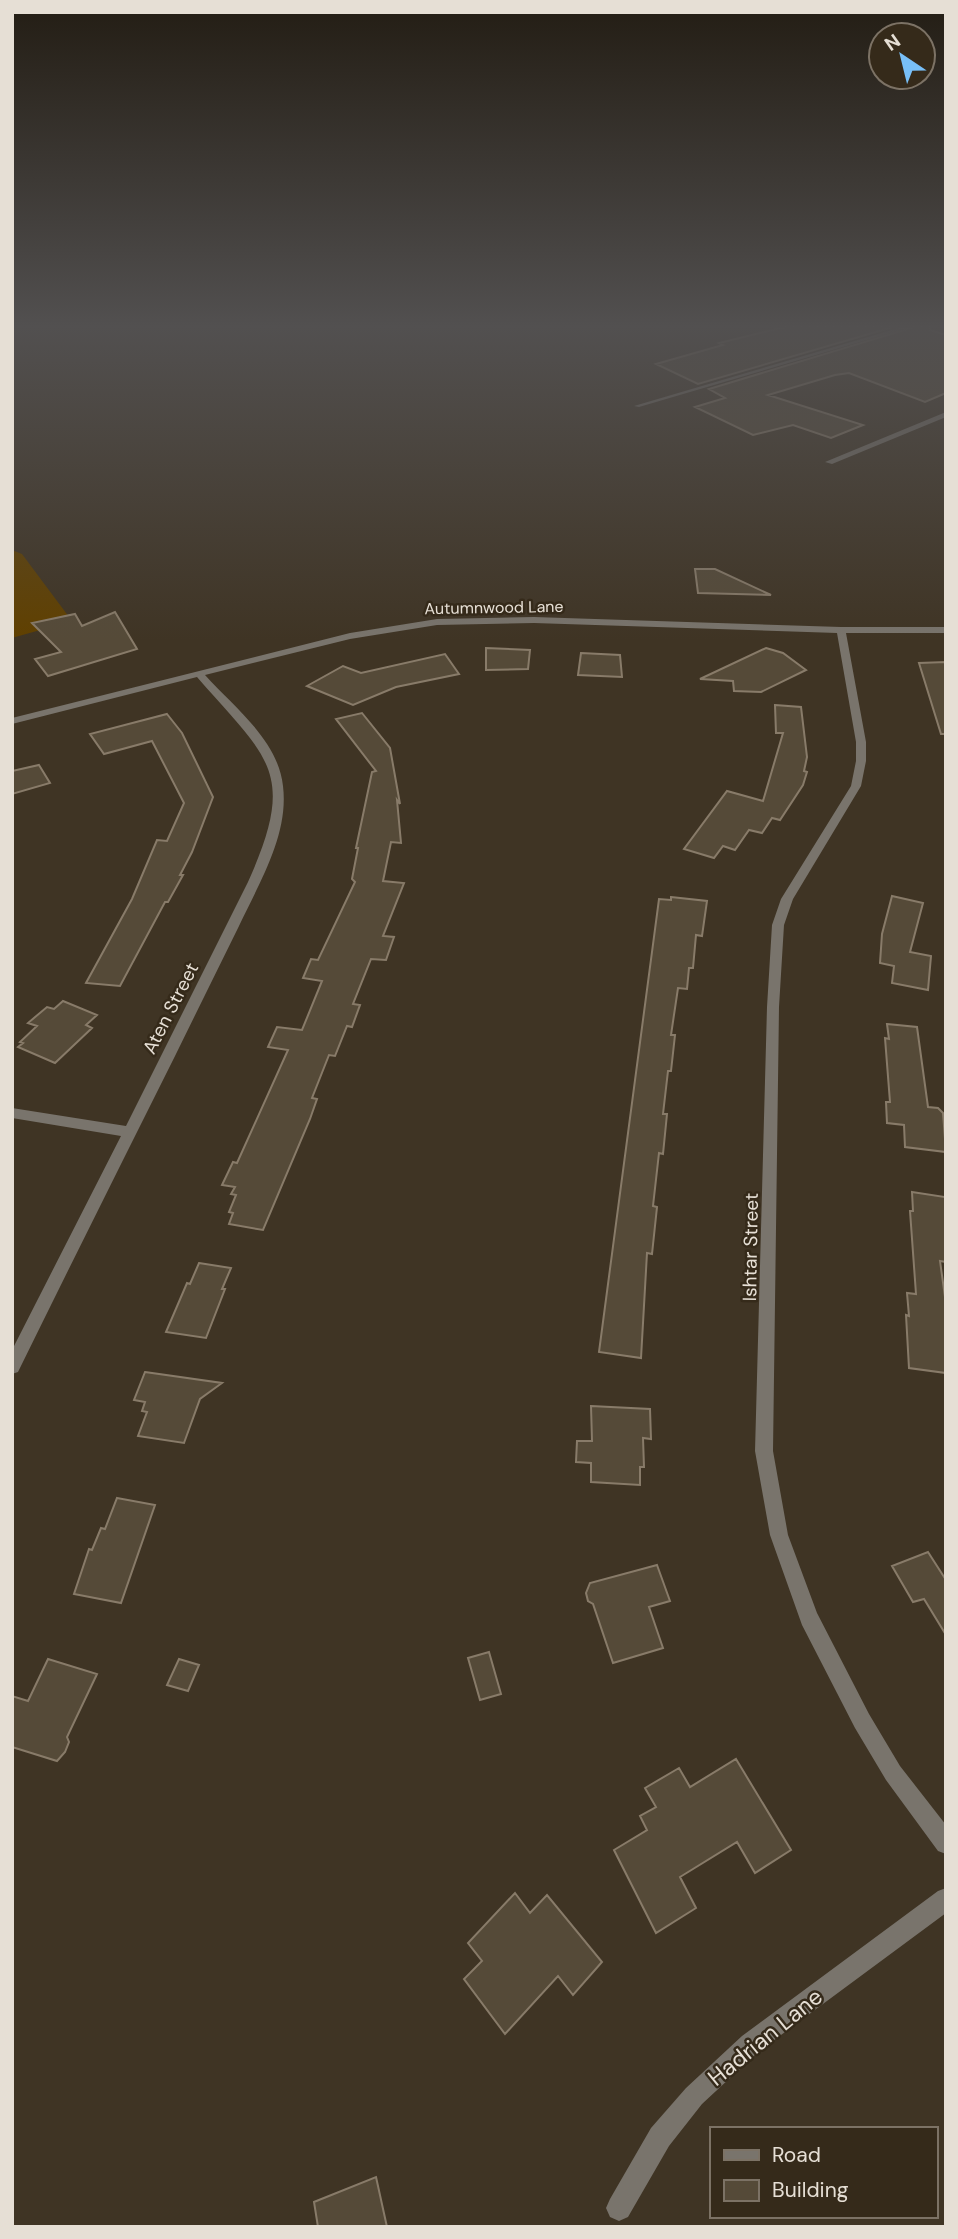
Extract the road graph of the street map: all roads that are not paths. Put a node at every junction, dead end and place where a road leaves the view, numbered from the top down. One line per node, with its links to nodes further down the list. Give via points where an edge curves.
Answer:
1 (903, 431): 2 (street)
2 (829, 462)
3 (946, 629): 4 (street, Autumnwood Lane)
4 (841, 630): 5 (street, Autumnwood Lane, via 534,620 437,622 350,636); 10 (street, Ishtar Street, via 861,742 856,786 787,899 778,925 764,1451 779,1535 809,1618 887,1763)
5 (198, 673): 6 (street, Autumnwood Lane); 8 (street, Aten Street, via 263,747 278,782 277,815 256,876)
6 (12, 721)
7 (12, 1113): 8 (street)
8 (130, 1132): 9 (street, Aten Street)
9 (12, 1367)
10 (946, 1843)
11 (946, 1899): 12 (street, Hadrian Lane, via 750,2044 694,2095 660,2137)
12 (619, 2208)

